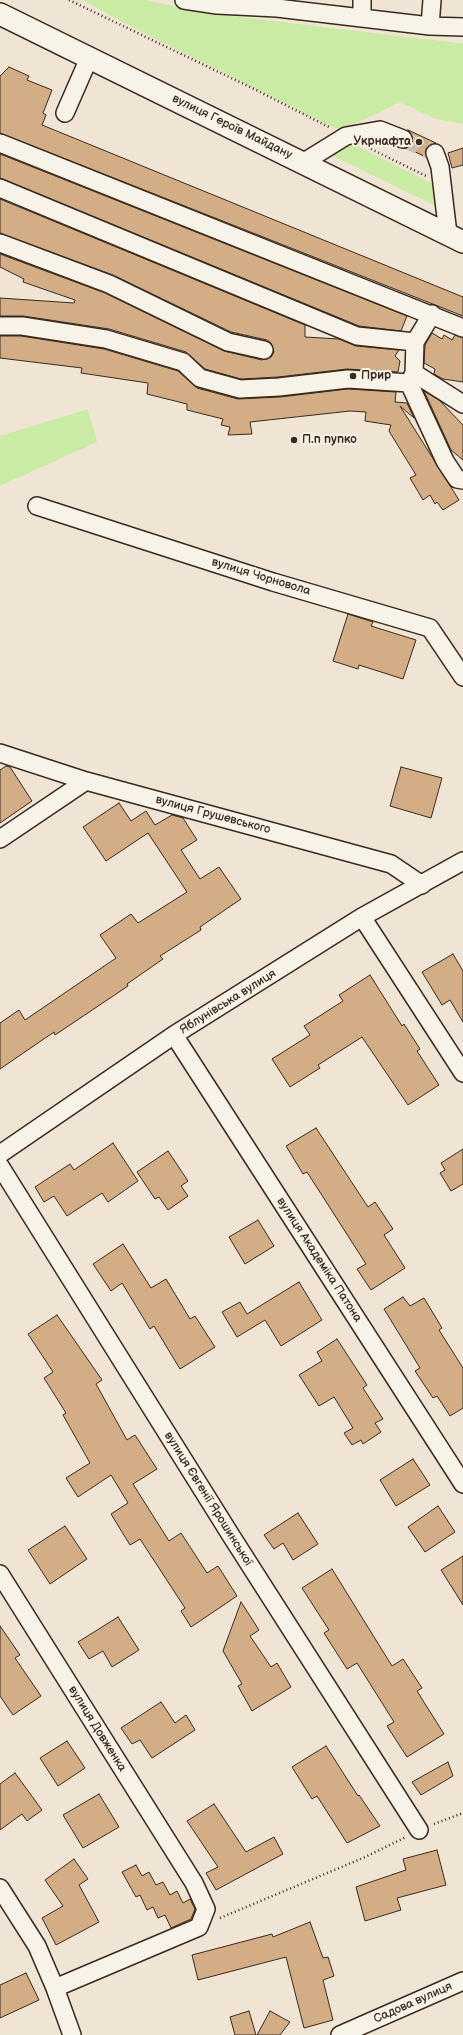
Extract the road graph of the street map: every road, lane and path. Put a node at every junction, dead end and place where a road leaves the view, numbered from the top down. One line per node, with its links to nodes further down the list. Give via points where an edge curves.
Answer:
1 (69, 0): 13 (path)
2 (184, 0): 5 (street)
3 (362, 0): 8 (street)
4 (432, 0): 9 (street)
5 (217, 2): 6 (street)
6 (278, 4): 8 (street)
7 (0, 14): 11 (main road, вулиця Героїв Майдану)
8 (362, 18): 9 (street)
9 (430, 26): 10 (street)
10 (463, 27)
11 (89, 58): 12 (street); 17 (main road, вулиця Героїв Майдану)
12 (65, 113)
13 (346, 136): 14 (street, via 380,130); 17 (street); 18 (path)
14 (403, 139)
15 (0, 143): 22 (street)
16 (435, 153): 18 (street)
17 (304, 162): 20 (main road, вулиця Героїв Майдану)
18 (442, 184): 20 (street)
19 (0, 188): 25 (street, via 357,336)
20 (455, 238)
21 (0, 242): 26 (street, via 109,284 228,342)
22 (432, 314): 24 (street); 25 (street)
23 (0, 326): 27 (street, via 22,326 106,339 183,362 200,378 240,389 348,380)
24 (463, 328)
25 (415, 342): 27 (street)
26 (264, 350)
27 (412, 378): 28 (street); 29 (street, via 445,461 457,479)
28 (463, 404)
29 (463, 480)
30 (37, 506): 31 (street, вулиця Чорновола, via 272,582 430,628)
31 (463, 677)
32 (0, 753): 33 (street, вулиця Грушевського)
33 (86, 781): 34 (street); 36 (street, вулиця Грушевського, via 391,864)
34 (0, 839)
35 (463, 861): 36 (street, Яблунівська вулиця)
36 (422, 884): 37 (street, Яблунівська вулиця)
37 (362, 917): 38 (street, Яблунівська вулиця); 39 (street)
38 (174, 1035): 40 (street, Яблунівська вулиця); 42 (street, вулиця Академіка Патона)
39 (463, 1073)
40 (0, 1154)
41 (0, 1166): 45 (street, вулиця Євгенії Ярошинської)
42 (463, 1484)
43 (0, 1574): 47 (street, вулиця Довженка, via 194,1883 206,1909)
44 (463, 1813): 45 (path)
45 (419, 1830): 47 (path, via 362,1858)
46 (0, 1888): 49 (street, via 36,1946)
47 (199, 1927): 49 (street)
48 (463, 1981): 51 (street, Садова вулиця)
49 (55, 1988): 50 (street)
50 (72, 2035)
51 (340, 2035)

